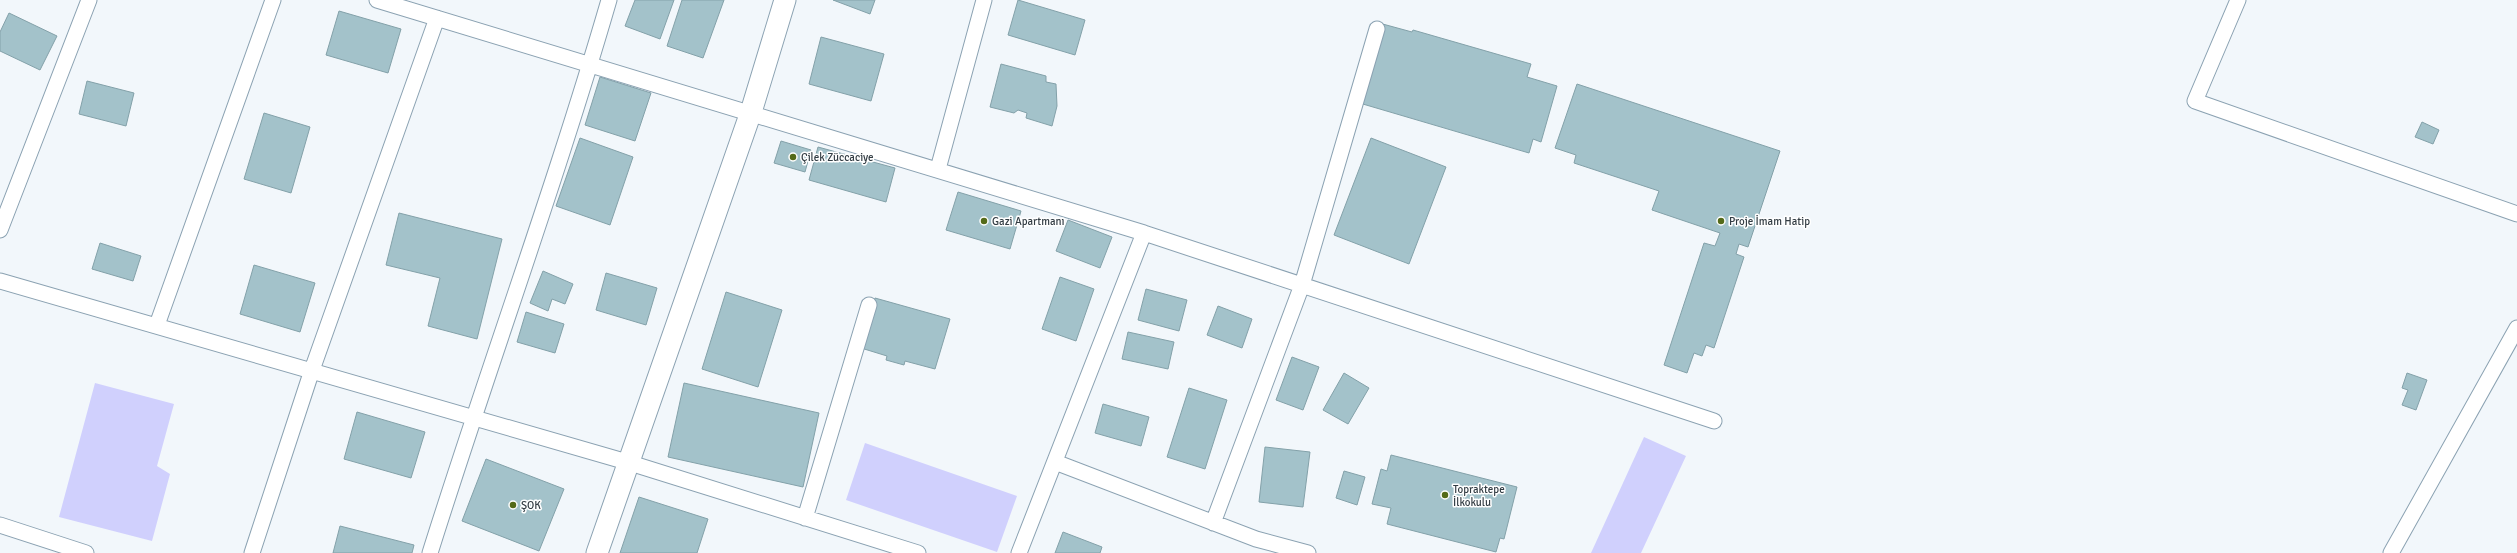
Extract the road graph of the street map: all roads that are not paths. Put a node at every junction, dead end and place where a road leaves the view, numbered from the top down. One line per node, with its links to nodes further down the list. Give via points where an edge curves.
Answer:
1 (88, 0): 14 (street)
2 (273, 0): 19 (street)
3 (376, 0): 8 (street)
4 (609, 0): 10 (street)
5 (785, 0): 11 (main road)
6 (984, 0): 12 (street)
7 (2238, 0): 13 (street, via 2195,101)
8 (437, 18): 10 (street); 21 (street)
9 (1377, 29): 17 (street)
10 (590, 64): 11 (street); 22 (street)
11 (751, 112): 12 (street); 24 (main road)
12 (938, 169): 15 (street)
13 (2517, 214)
14 (0, 230)
15 (1144, 233): 17 (street); 25 (street)
16 (0, 281): 19 (street)
17 (1302, 285): 23 (street); 27 (street)
18 (869, 305): 26 (street)
19 (157, 325): 21 (street)
20 (2517, 328): 36 (street)
21 (312, 370): 22 (street); 30 (street)
22 (473, 417): 24 (street); 31 (street)
23 (1714, 422)
24 (627, 462): 26 (street); 32 (main road)
25 (1055, 462): 27 (street); 34 (street)
26 (805, 518): 33 (street)
27 (1213, 523): 35 (street, via 1256,539)
28 (0, 525): 29 (street)
29 (86, 553)
30 (252, 553)
31 (430, 553)
32 (597, 553)
33 (918, 553)
34 (1019, 553)
35 (1308, 553)
36 (2391, 553)

